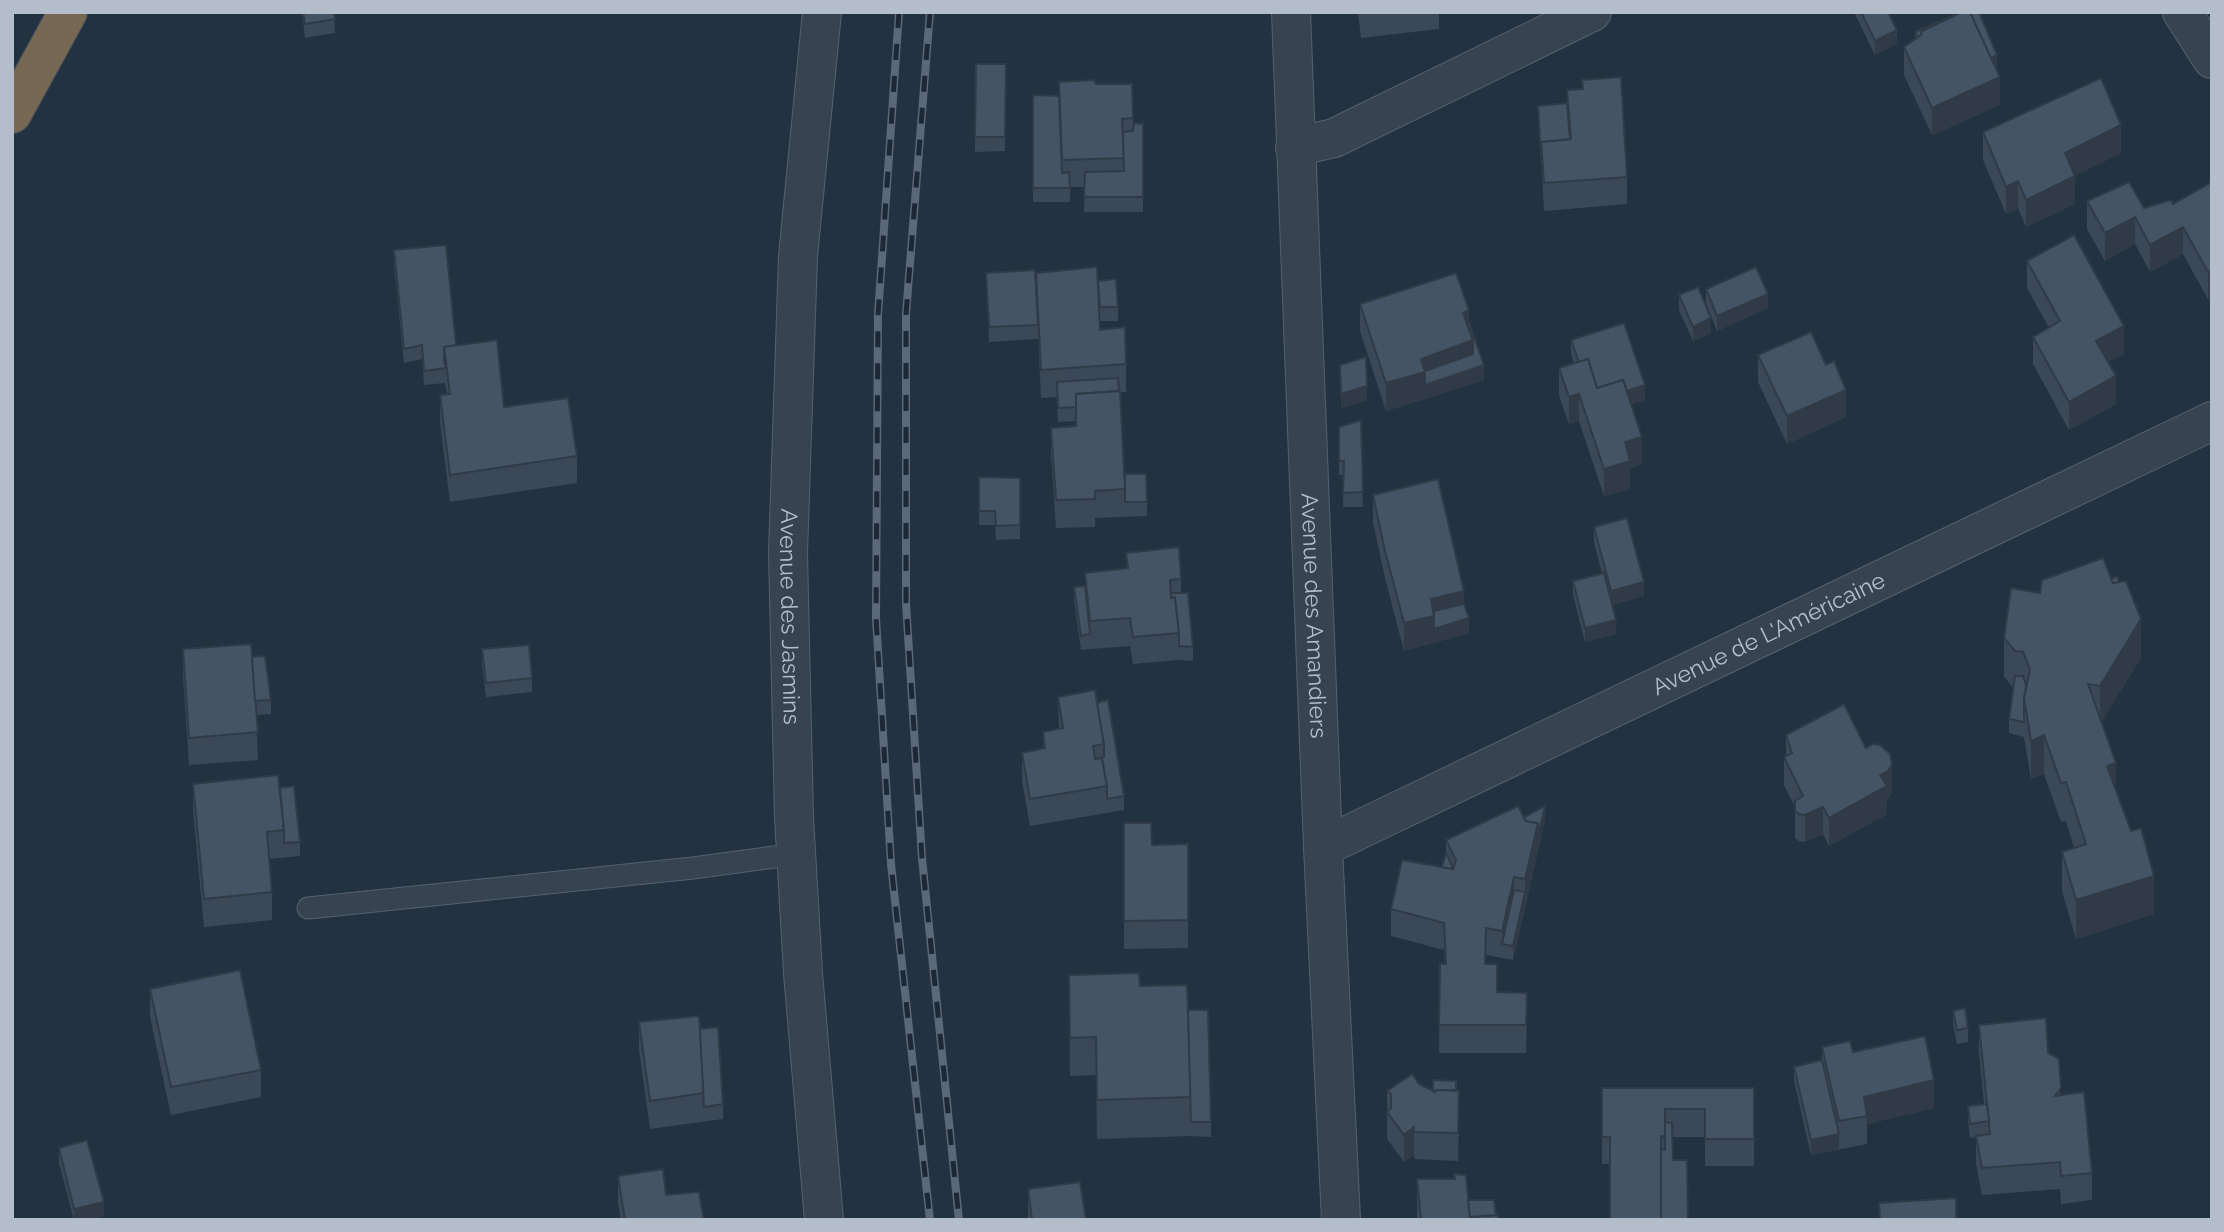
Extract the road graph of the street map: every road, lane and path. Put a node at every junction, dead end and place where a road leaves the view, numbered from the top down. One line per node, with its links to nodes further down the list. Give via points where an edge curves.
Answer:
1 (68, 12): 7 (highway)
2 (822, 12): 11 (street, Avenue des Jasmins, via 797,256 788,553)
3 (1291, 12): 8 (street, Avenue des Amandiers)
4 (1592, 12): 8 (street, via 1334,138)
5 (2182, 12): 6 (street)
6 (2212, 60)
7 (12, 114)
8 (1295, 146): 10 (street, Avenue des Amandiers)
9 (2212, 421): 10 (street, Avenue de L'Américaine)
10 (1323, 847): 14 (street, Avenue des Amandiers)
11 (797, 854): 12 (lane); 13 (street, Avenue des Jasmins)
12 (308, 908)
13 (824, 1220)
14 (1341, 1220)

